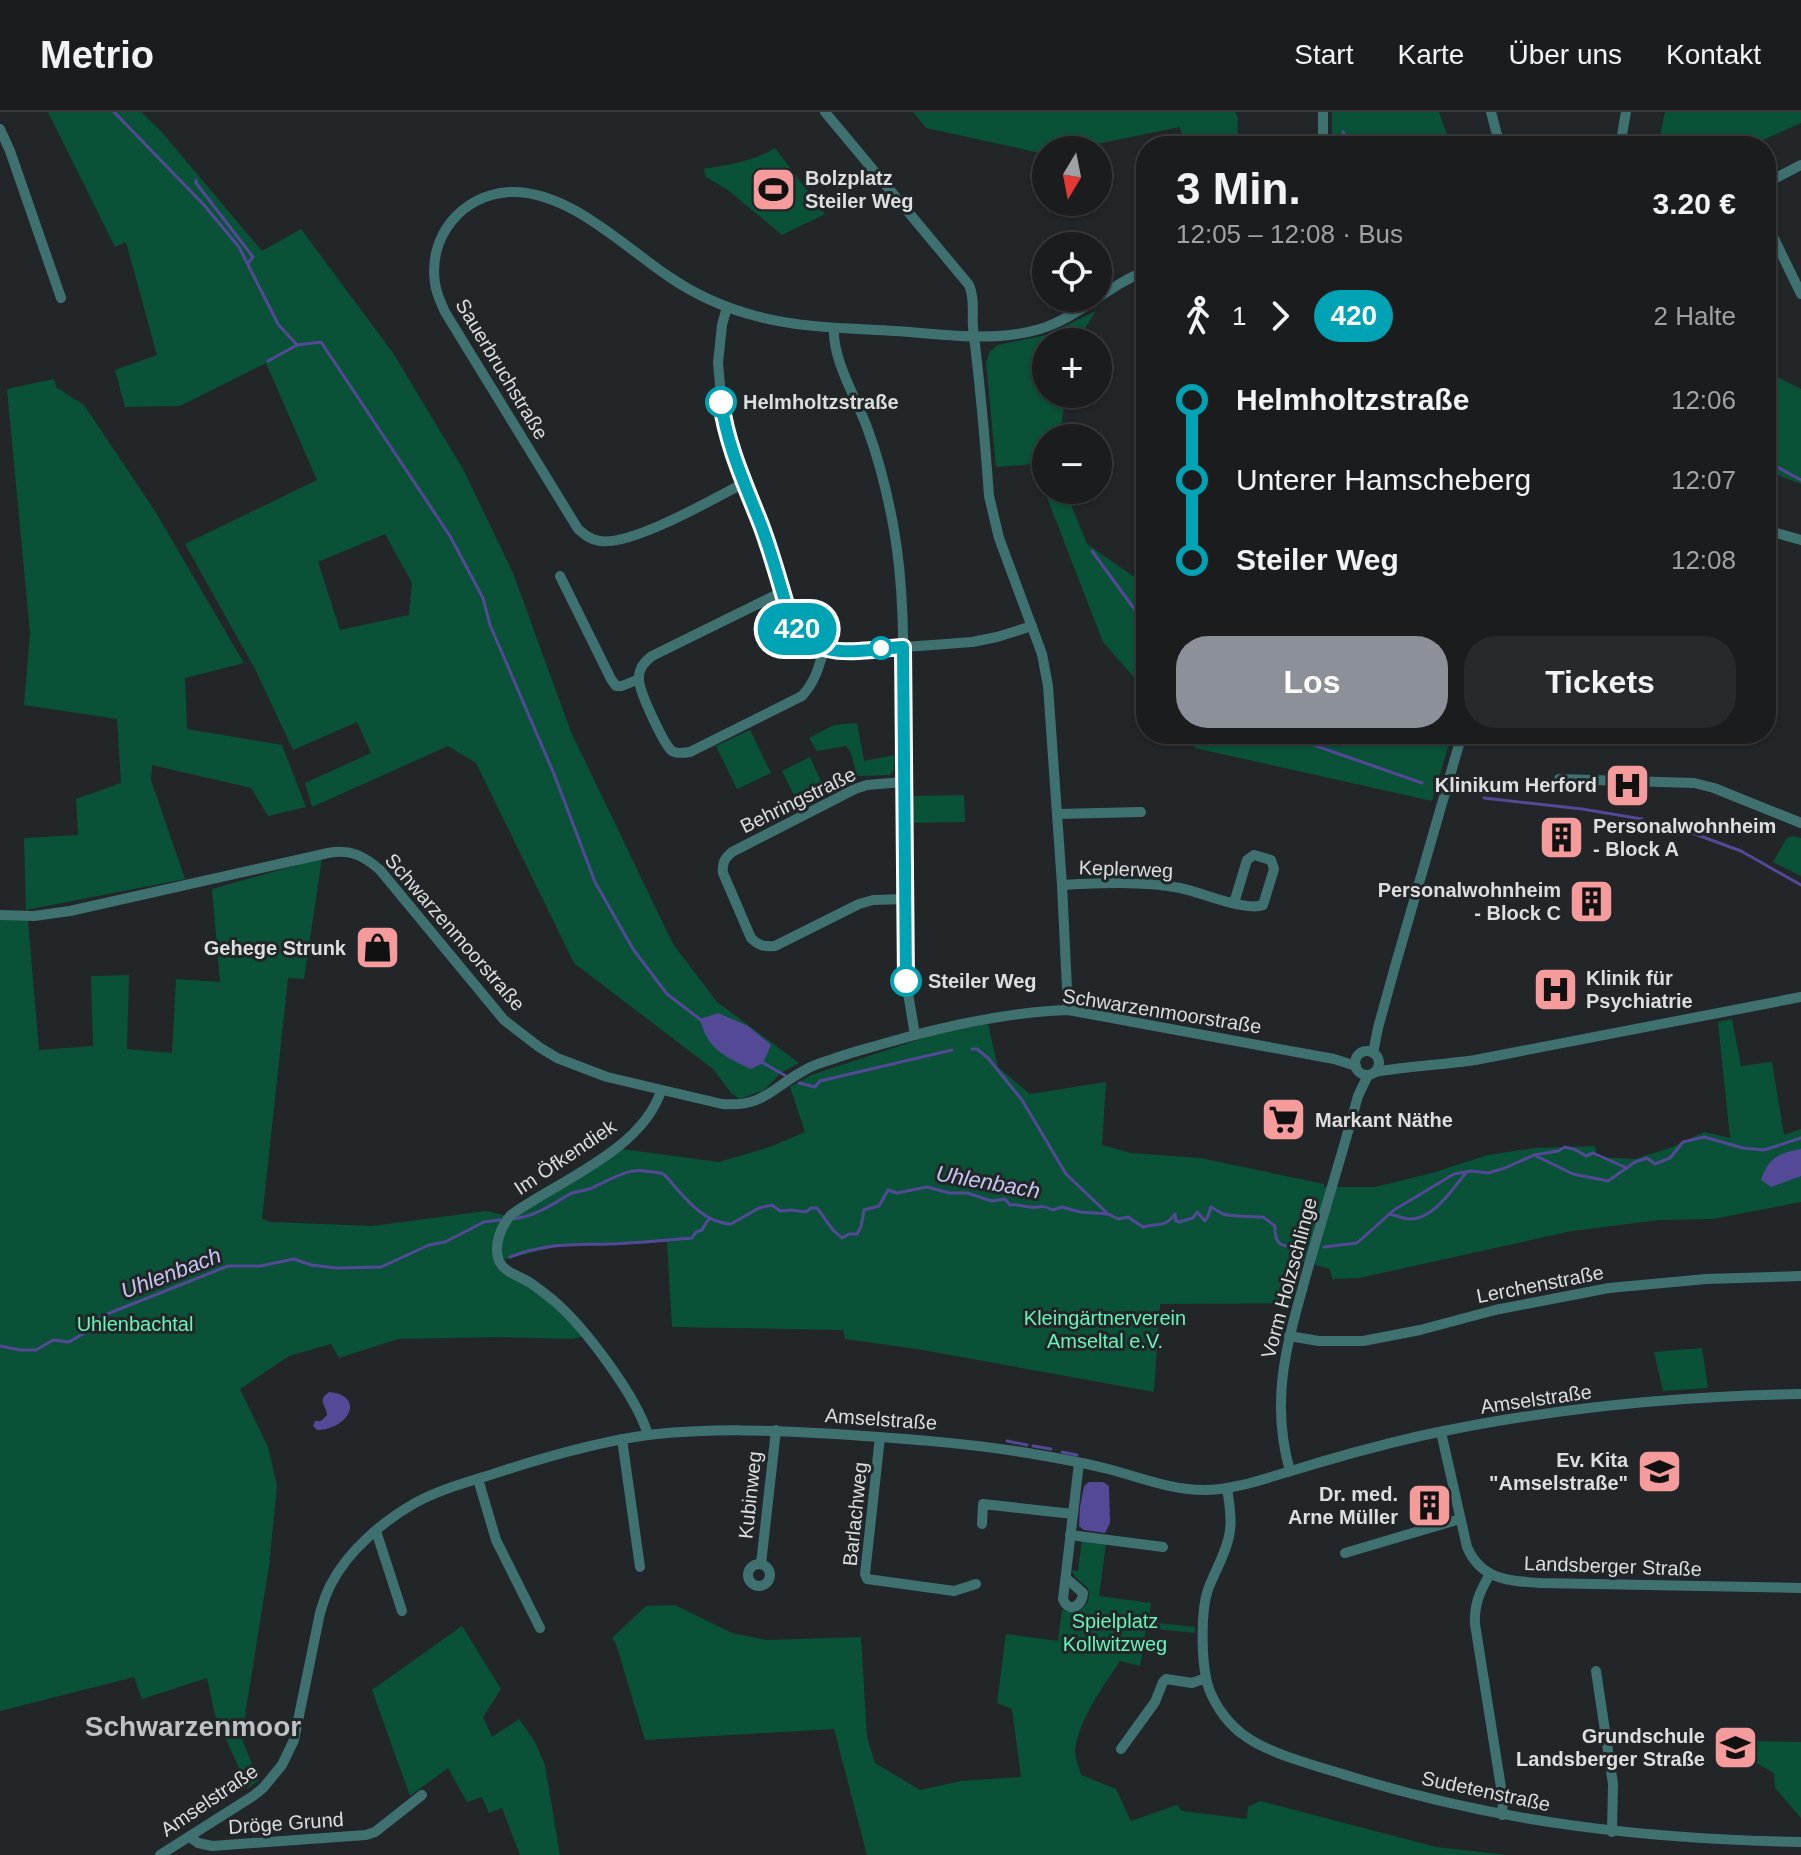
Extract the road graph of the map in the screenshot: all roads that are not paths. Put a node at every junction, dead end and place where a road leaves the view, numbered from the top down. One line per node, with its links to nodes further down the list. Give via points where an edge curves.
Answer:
1 (825, 112): 17 (street, via 969,285)
2 (1323, 112): 6 (street)
3 (1491, 112): 7 (street)
4 (1626, 112): 8 (street)
5 (0, 129): 14 (street)
6 (1323, 136)
7 (1497, 136)
8 (1622, 136)
9 (1801, 165): 10 (street)
10 (1776, 178)
11 (1776, 243): 13 (street)
12 (1136, 276): 17 (street, Sauerbruchstraße, via 1044,327 1022,334)
13 (1801, 294)
14 (61, 298)
15 (727, 307): 16 (street, Sauerbruchstraße); 18 (street, via 719,342 720,394); 18 (street, Sauerbruchstraße, via 690,290 574,210 531,194 488,196 460,210 440,239 435,258 435,287 445,312 557,497 587,537 600,541 635,535)
16 (834, 328): 17 (street, Sauerbruchstraße); 24 (street, via 838,358 884,480 900,579)
17 (974, 336): 23 (street, via 993,519)
18 (744, 483): 22 (street)
19 (1776, 533): 20 (street)
20 (1801, 540)
21 (560, 576): 26 (street, via 616,686)
22 (782, 592): 25 (street, via 794,625); 26 (street, via 652,656)
23 (1032, 626): 24 (street, via 972,642); 31 (street, via 1048,686)
24 (903, 647): 25 (street); 29 (street)
25 (824, 649): 26 (street, via 816,676 802,696 690,752 673,752 664,742)
26 (639, 679)
27 (1459, 744): 40 (street, Vorm Holzschlinge)
28 (1559, 779): 32 (street, via 1694,783)
29 (903, 782): 34 (street); 34 (street, Behringstraße, via 855,789 732,852 725,858 723,873 751,938 765,947 859,904)
30 (1141, 812): 31 (street)
31 (1057, 814): 33 (street)
32 (1801, 823)
33 (1062, 885): 35 (street, Keplerweg, via 1153,885); 38 (street)
34 (905, 899): 39 (street, via 906,981)
35 (1234, 903): 35 (street, Keplerweg, via 1254,909 1263,905 1274,869 1271,860 1254,855 1247,860)
36 (0, 915): 41 (street, Schwarzenmoorstraße, via 70,911 328,853 359,854 380,870 504,1020 525,1037 579,1067)
37 (1801, 997): 40 (street, Schwarzenmoorstraße, via 1481,1059 1410,1066)
38 (1068, 1010): 39 (street, Schwarzenmoorstraße, via 1002,1016); 40 (street, Schwarzenmoorstraße)
39 (915, 1035): 41 (street, Schwarzenmoorstraße, via 804,1070 748,1103 722,1104)
40 (1366, 1063): 43 (street, Vorm Holzschlinge)
41 (661, 1091): 47 (street, Im Öfkendiek, via 640,1124 609,1153 511,1215 498,1248 505,1269 554,1301 595,1347 631,1399)
42 (1801, 1276): 43 (street, Lerchenstraße, via 1609,1288 1363,1341)
43 (1289, 1336): 51 (street, Vorm Holzschlinge, via 1280,1396)
44 (1801, 1394): 46 (street, Amselstraße, via 1591,1408)
45 (776, 1430): 47 (street, Amselstraße); 48 (street, Amselstraße); 61 (street, Kubinweg)
46 (1441, 1432): 51 (street, Amselstraße); 55 (street)
47 (648, 1435): 49 (street, Amselstraße)
48 (880, 1437): 50 (street, Amselstraße); 65 (street, Barlachweg, via 867,1579 954,1591)
49 (622, 1439): 52 (street, Amselstraße); 62 (street)
50 (1079, 1463): 53 (street, Amselstraße, via 1175,1487); 54 (street)
51 (1290, 1471): 53 (street, Amselstraße)
52 (478, 1479): 57 (street, Amselstraße, via 416,1502); 68 (street, via 496,1540)
53 (1227, 1488): 70 (street, Sudetenstraße, via 1230,1533 1204,1603)
54 (1073, 1514): 56 (street, via 983,1504); 58 (street)
55 (1460, 1519): 60 (street); 63 (street, via 1471,1556)
56 (982, 1524)
57 (376, 1531): 67 (street); 75 (street, Amselstraße, via 341,1568 326,1595 294,1740 282,1765 253,1796)
58 (1070, 1535): 59 (street); 64 (street)
59 (1163, 1547)
60 (1345, 1553)
61 (761, 1564)
62 (640, 1567)
63 (1490, 1574): 66 (street, Landsberger Straße, via 1541,1583); 73 (street, via 1475,1617)
64 (1066, 1578)
65 (976, 1584)
66 (1801, 1588)
67 (402, 1611)
68 (540, 1628)
69 (1596, 1671): 74 (street, via 1613,1784)
70 (1206, 1678): 71 (street, via 1192,1683 1166,1679); 73 (street, Sudetenstraße, via 1223,1715 1257,1743 1380,1785)
71 (1121, 1749)
72 (422, 1795): 75 (street, Dröge Grund, via 366,1835 212,1846)
73 (1502, 1815): 74 (street, Sudetenstraße)
74 (1612, 1832): 76 (street, Sudetenstraße)
75 (190, 1837): 77 (street, Amselstraße)
76 (1801, 1842)
77 (160, 1855)

